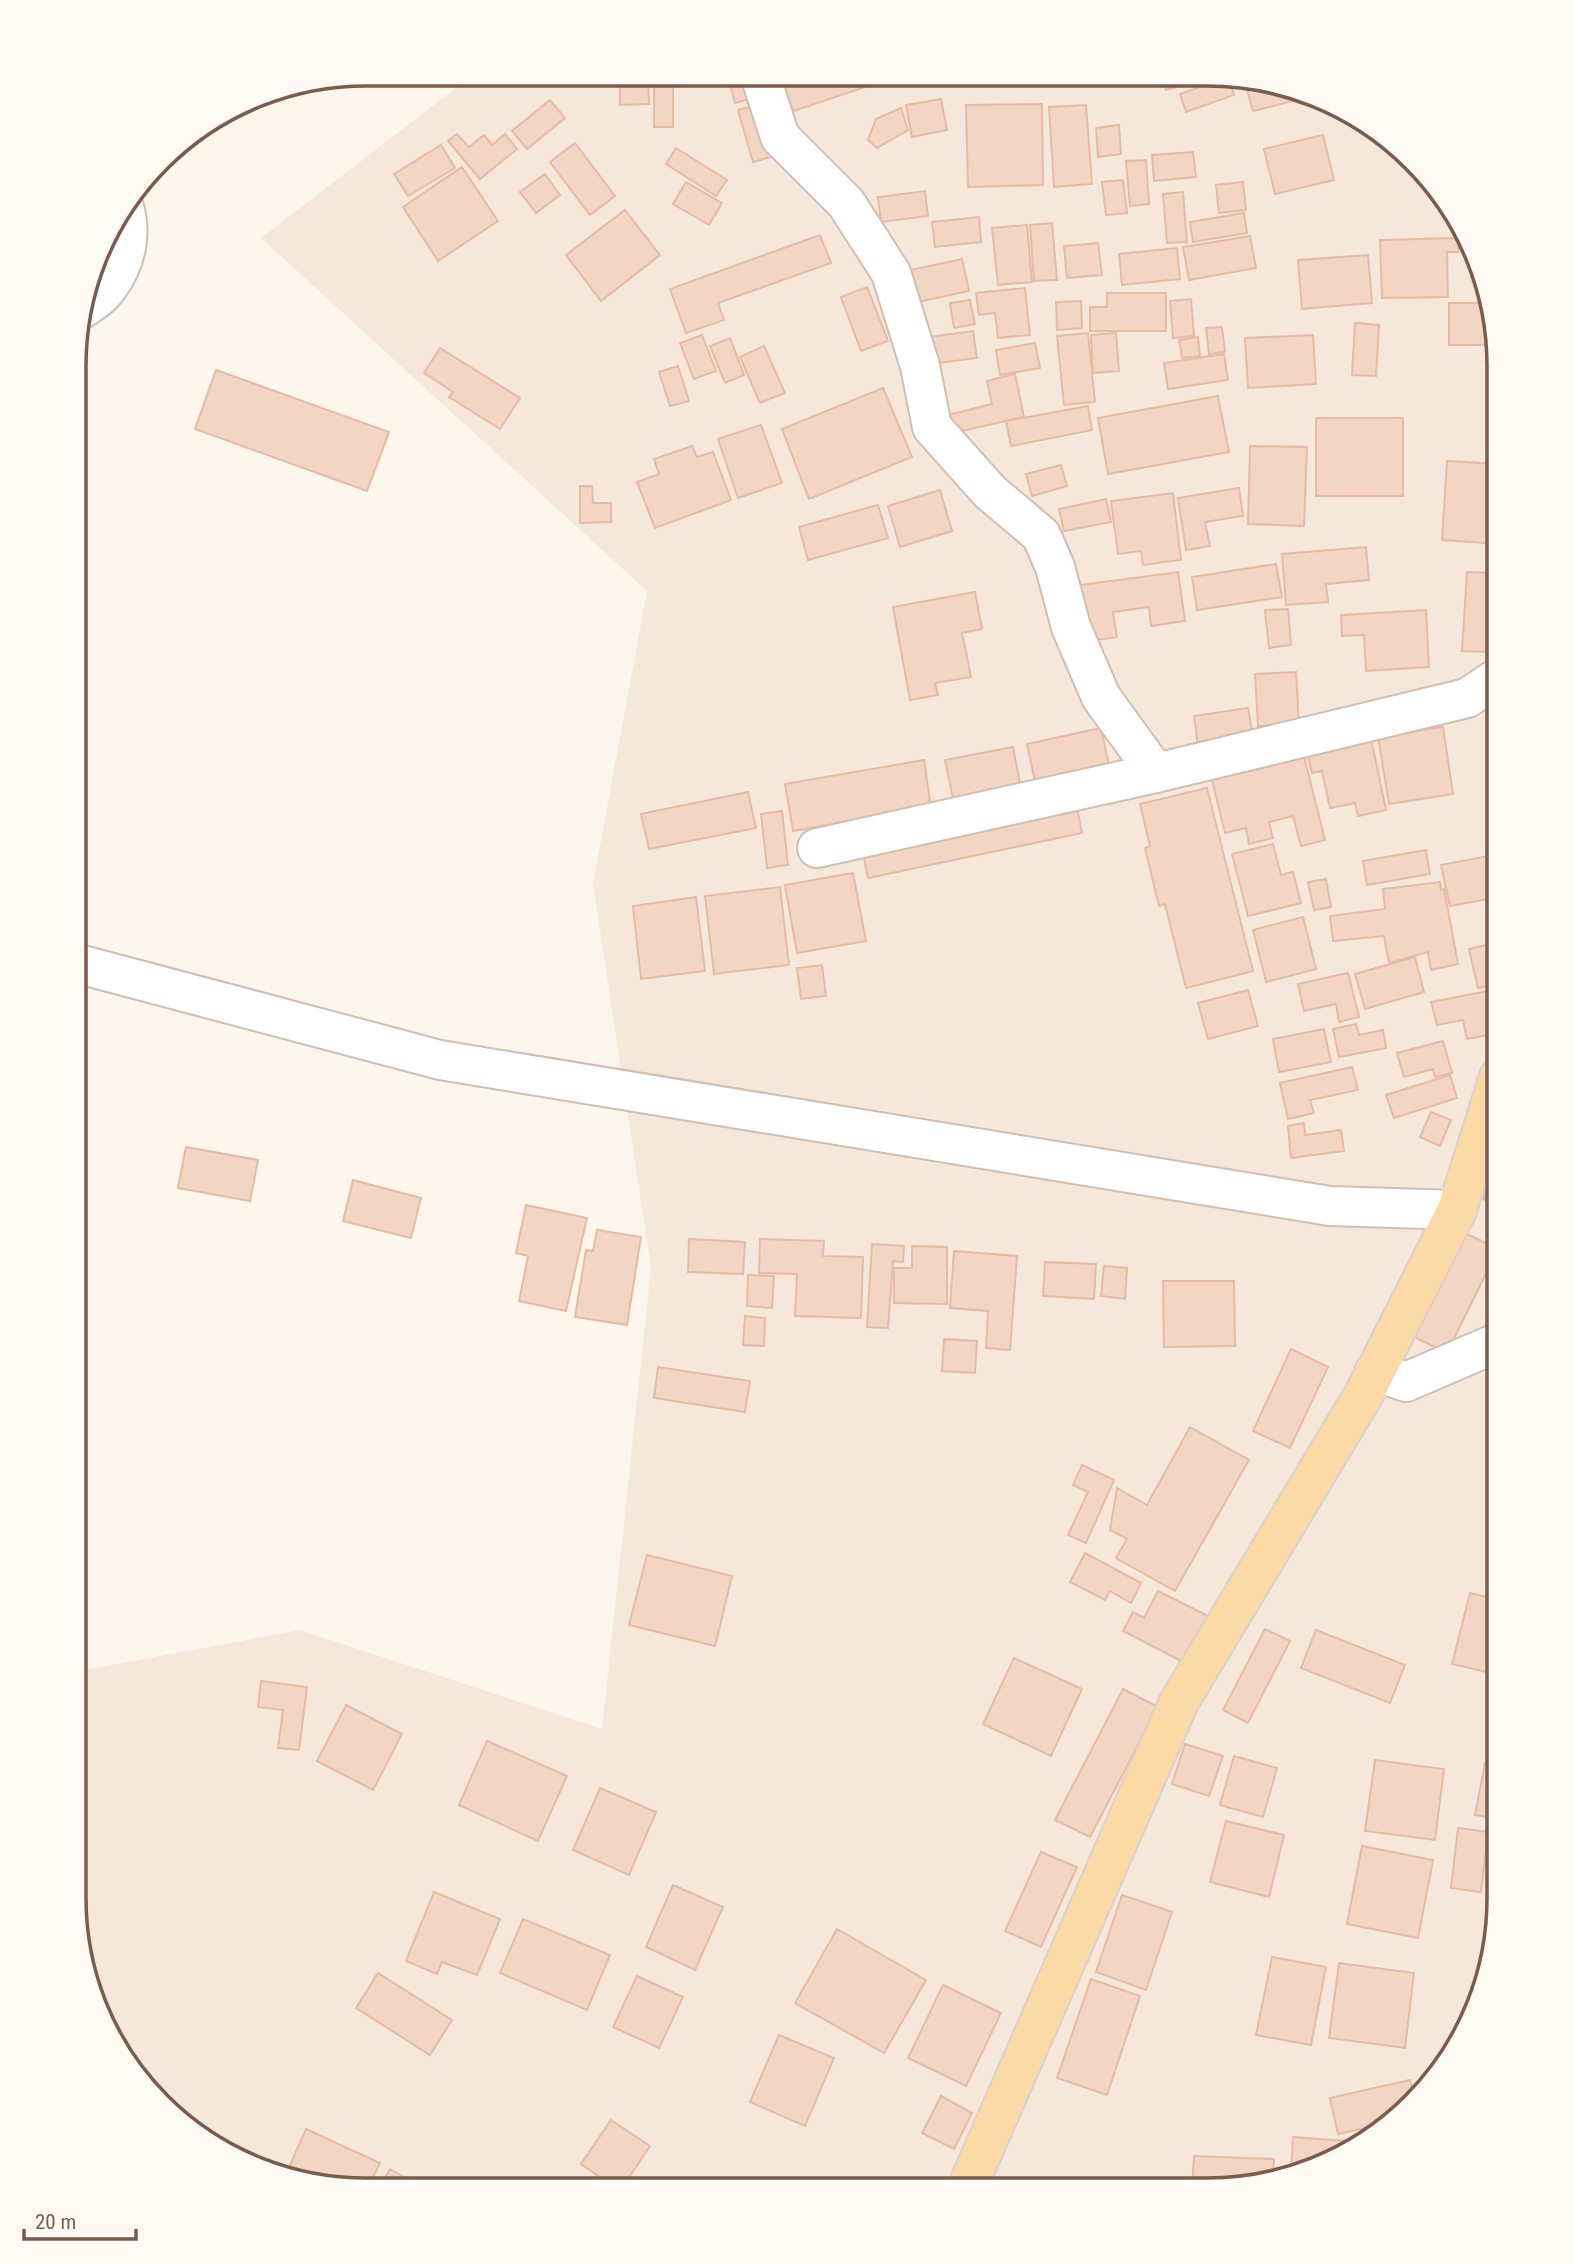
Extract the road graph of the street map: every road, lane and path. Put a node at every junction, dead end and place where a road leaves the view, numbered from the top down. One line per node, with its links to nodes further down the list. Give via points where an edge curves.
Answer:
1 (764, 86): 5 (street, via 780,137 846,204 891,273 920,366 933,427 990,492 1041,536 1055,567 1071,627 1101,696)
2 (127, 220): 3 (street, via 124,258 107,289)
3 (94, 300)
4 (1487, 685): 5 (street, via 1467,698)
5 (1156, 773): 6 (street)
6 (817, 848)
7 (86, 966): 9 (street, via 440,1060 1330,1206)
8 (1487, 1115): 9 (main road)
9 (1457, 1210): 11 (main road)
10 (1487, 1347): 11 (street, via 1406,1382)
11 (1375, 1371): 12 (main road, via 1179,1702)
12 (971, 2178)

